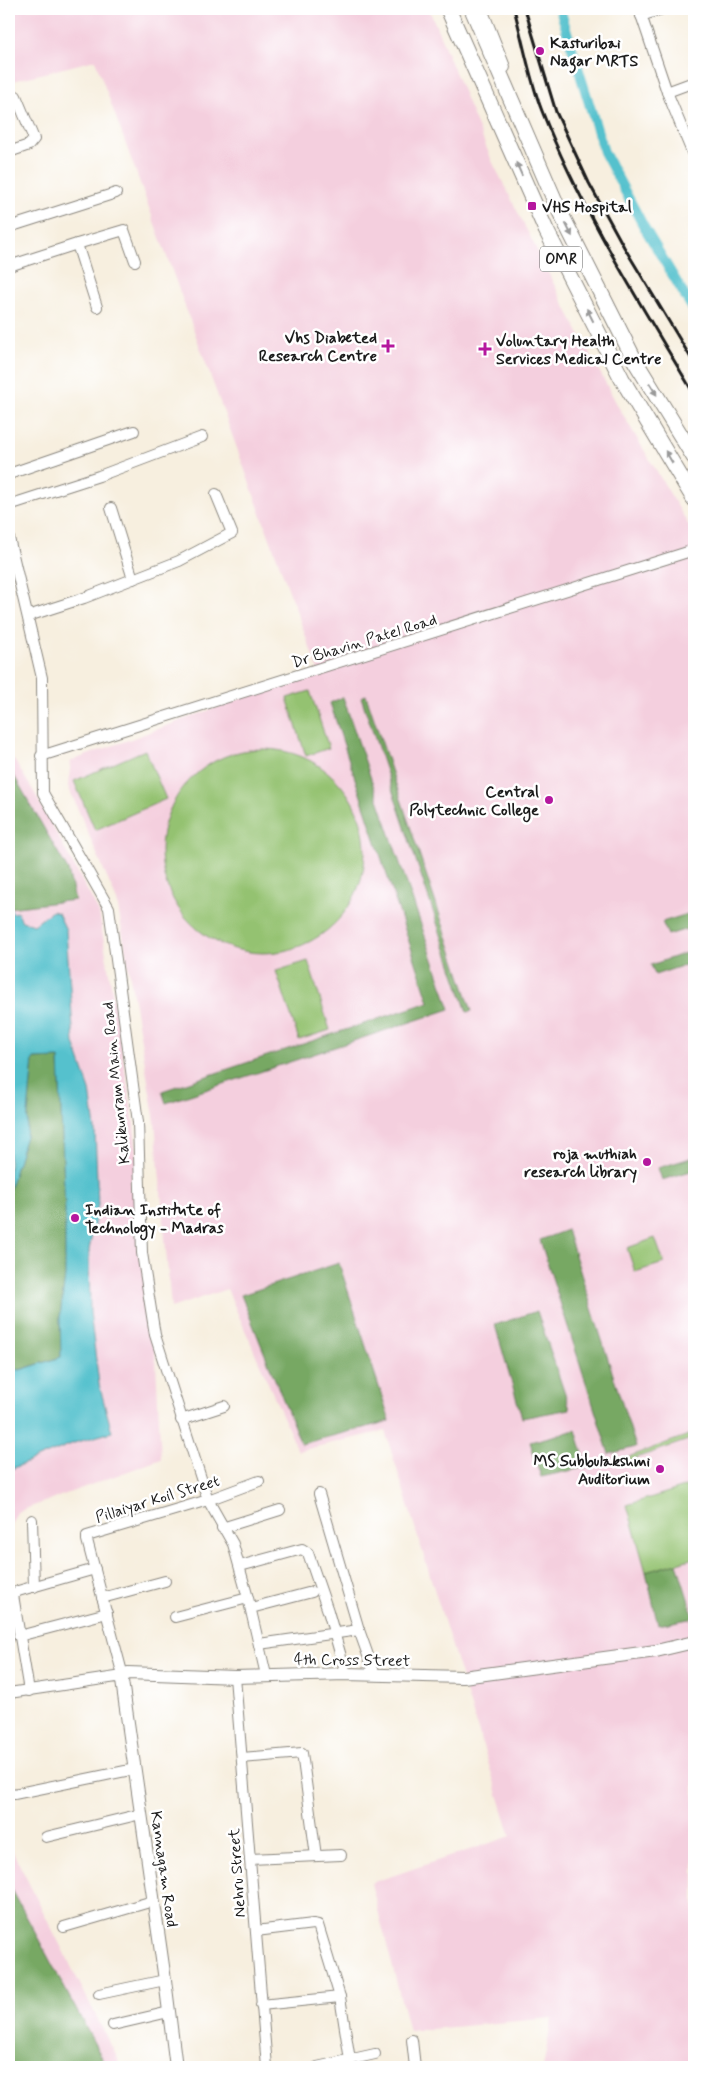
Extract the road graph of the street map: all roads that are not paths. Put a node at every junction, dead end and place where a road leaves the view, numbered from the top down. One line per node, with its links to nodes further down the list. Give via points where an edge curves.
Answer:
1 (448, 9): 24 (main road, OMR, one-way to 1, via 622,379 546,230)
2 (462, 9): 10 (main road, via 512,113)
3 (472, 9): 10 (main road, OMR)
4 (481, 9): 10 (street, via 520,107)
5 (662, 9): 6 (street)
6 (640, 12): 8 (street)
7 (694, 82): 8 (street)
8 (667, 92): 12 (street)
9 (16, 96): 11 (street, via 34,139 29,145)
10 (519, 120): 21 (main road, OMR, one-way to 21, via 558,208 635,360)
11 (9, 152)
12 (694, 157)
13 (116, 193): 14 (street)
14 (9, 227)
15 (77, 244): 16 (street, via 124,230); 17 (street); 18 (street)
16 (135, 261)
17 (9, 266)
18 (97, 307)
19 (134, 430): 22 (street)
20 (202, 437): 25 (street)
21 (694, 456)
22 (9, 474)
23 (216, 494): 29 (street, via 232,534 179,561)
24 (694, 499)
25 (9, 506)
26 (111, 508): 29 (street)
27 (9, 538): 30 (street, Kalikunram Main Road)
28 (694, 550): 31 (street, Dr Bhavin Patel Road)
29 (133, 579): 30 (street)
30 (28, 616): 31 (street, Kalikunram Main Road, via 42,678)
31 (41, 756): 33 (street, Kalikunram Main Road, via 43,793 109,908 138,1122 142,1253 155,1335)
32 (224, 1406): 33 (street)
33 (181, 1420): 36 (street, Kalikunram Main Road)
34 (259, 1481): 36 (street, Pillaiyar Koil Street)
35 (319, 1494): 49 (street)
36 (208, 1500): 39 (street, Kalikunram Main Road); 41 (street, Pillaiyar Koil Street, via 87,1536)
37 (280, 1510): 39 (street)
38 (32, 1520): 43 (street)
39 (222, 1528): 40 (street, Kalikunram Main Road, via 233,1544)
40 (240, 1566): 46 (street, Kalikunram Main Road); 50 (street, via 302,1549 308,1554)
41 (95, 1569): 43 (street); 45 (street, Pillaiyar Koil Street)
42 (165, 1582): 45 (street)
43 (34, 1587): 51 (street, via 13,1594)
44 (312, 1592): 46 (street)
45 (102, 1598): 47 (street, Pillaiyar Koil Street)
46 (250, 1603): 48 (street); 53 (street, Kalikunram Main Road)
47 (107, 1613): 51 (street); 57 (street, Pillaiyar Koil Street)
48 (175, 1617)
49 (360, 1630): 50 (street); 56 (street)
50 (335, 1634): 53 (street); 54 (street)
51 (19, 1636): 59 (street)
52 (694, 1642): 56 (street, 4th Cross Street, via 656,1651 463,1677)
53 (259, 1644): 55 (street, Kalikunram Main Road)
54 (346, 1674): 55 (street, 4th Cross Street); 56 (street, 4th Cross Street)
55 (266, 1675): 58 (street, 4th Cross Street)
56 (375, 1675)
57 (123, 1676): 58 (street, 4th Cross Street, via 128,1673); 59 (street, 4th Cross Street); 62 (street, Kannagam Road)
58 (235, 1677): 61 (street, Nehru Street)
59 (29, 1691): 60 (street, 4th Cross Street)
60 (9, 1693)
61 (242, 1758): 67 (street, via 302,1754); 68 (street, Nehru Street)
62 (135, 1769): 63 (street); 64 (street, Kannagam Road)
63 (14, 1794)
64 (141, 1814): 65 (street); 69 (street, Kannagam Road)
65 (46, 1837)
66 (341, 1854): 67 (street)
67 (316, 1856): 68 (street)
68 (250, 1859): 71 (street, Nehru Street)
69 (153, 1901): 70 (street); 72 (street, Kannagam Road)
70 (64, 1927)
71 (256, 1931): 74 (street, via 318,1925); 75 (street, Nehru Street)
72 (165, 1980): 73 (street); 76 (street, Kannagam Road)
73 (99, 1994)
74 (340, 1997): 75 (street); 80 (street)
75 (261, 2005): 82 (street, Nehru Street)
76 (169, 2012): 77 (street); 81 (street, Kannagam Road)
77 (113, 2025)
78 (412, 2040): 84 (street)
79 (375, 2054): 80 (street)
80 (350, 2060): 83 (street)
81 (176, 2067)
82 (267, 2067)
83 (317, 2067)
84 (415, 2067)

